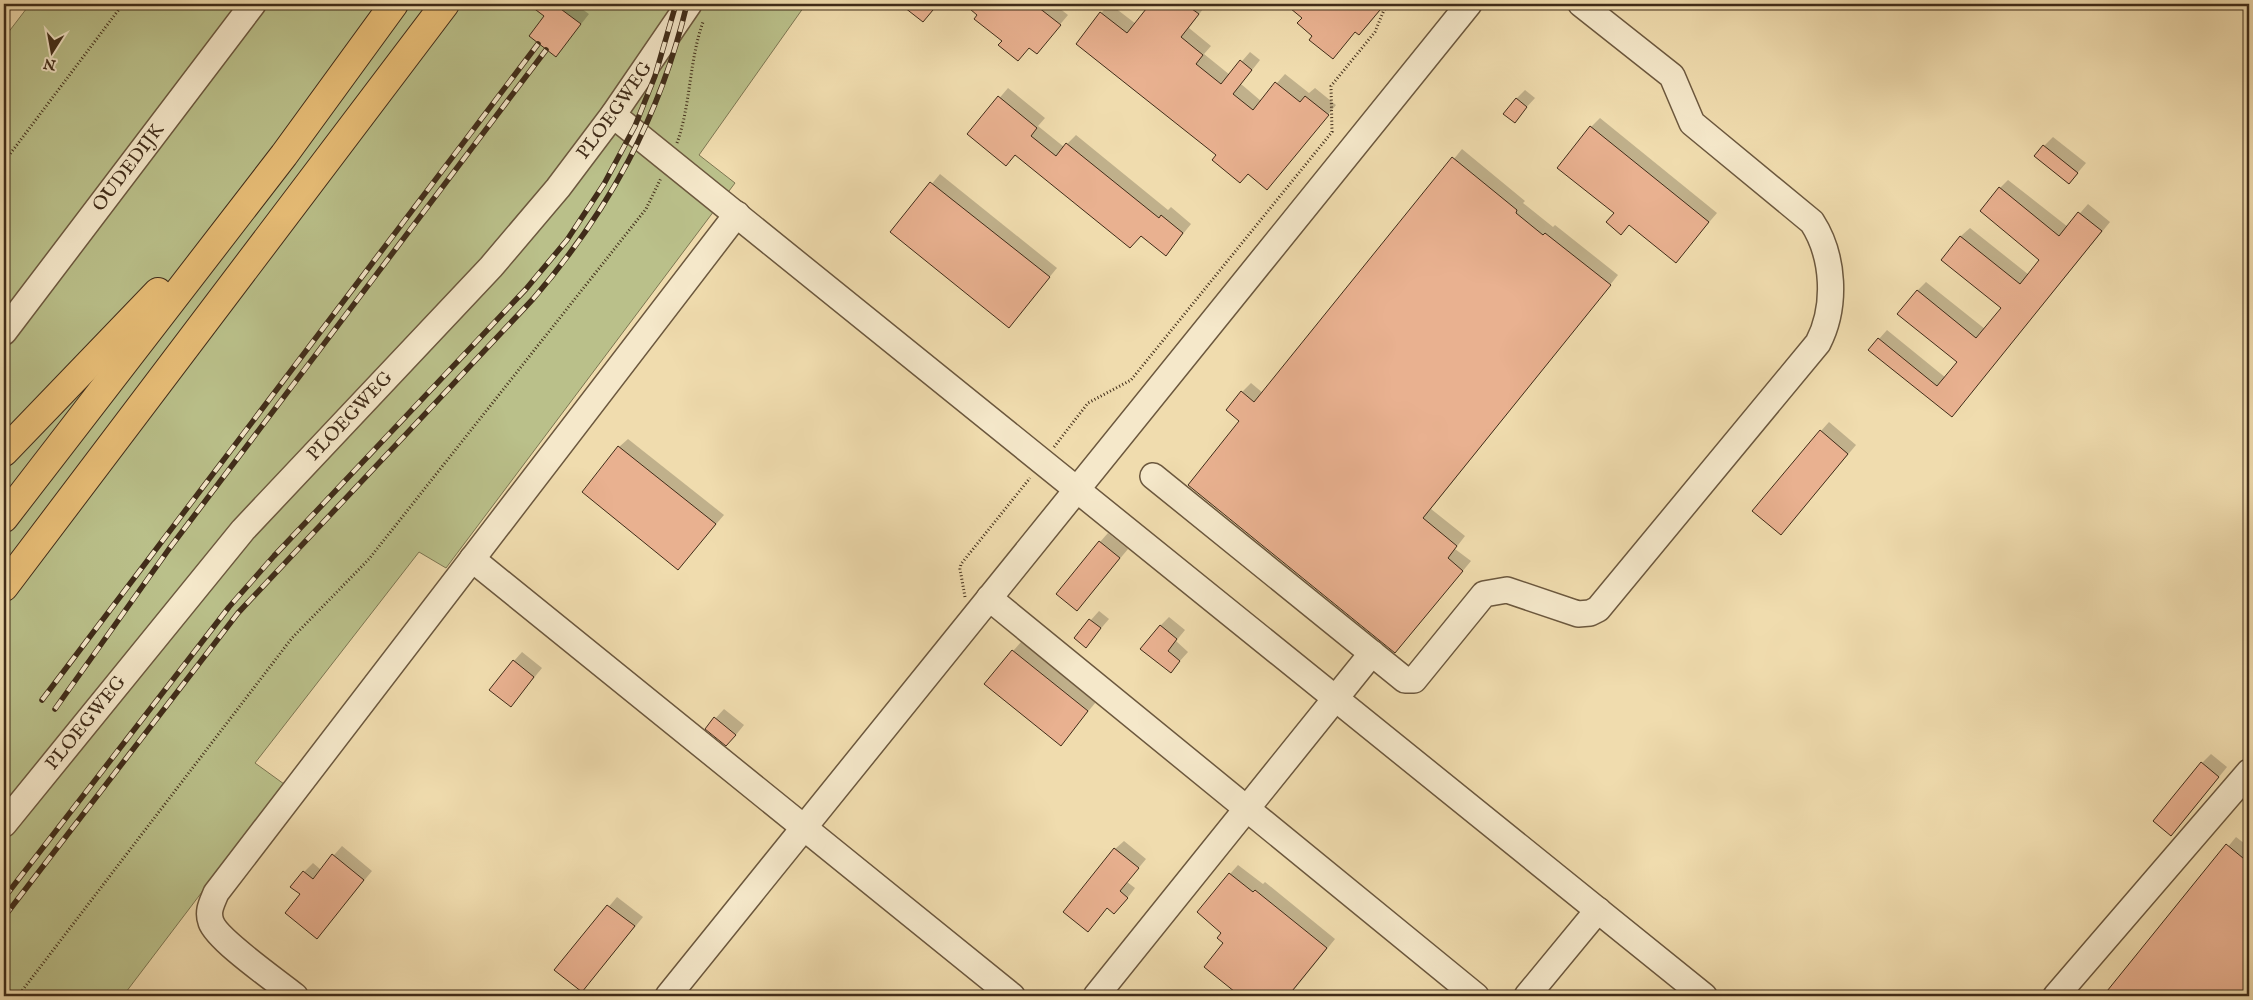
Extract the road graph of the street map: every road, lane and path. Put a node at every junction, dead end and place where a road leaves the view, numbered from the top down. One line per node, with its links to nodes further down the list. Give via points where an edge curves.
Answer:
1 (122, 4): 12 (path)
2 (253, 4): 14 (street, OUDEDIJK)
3 (394, 4): 10 (highway)
4 (445, 4): 21 (highway)
5 (1389, 4): 16 (path, via 1375,32 1331,86 1332,132 1132,380 1088,403)
6 (1469, 4): 18 (street)
7 (1581, 4): 23 (street, via 1672,76 1692,123 1812,222 1820,235 1829,273 1827,326 1818,343 1598,609 1578,614 1507,590 1497,590 1484,594 1414,680 1405,680)
8 (697, 11): 9 (street, PLOEGWEG); 11 (path, via 696,50 684,124)
9 (613, 115): 11 (street); 27 (street, PLOEGWEG, via 558,188 491,267 243,530)
10 (284, 155): 15 (highway); 19 (highway)
11 (670, 160): 13 (street); 30 (path, via 646,209 369,559 292,638)
12 (4, 162)
13 (737, 214): 16 (street); 20 (street)
14 (4, 332)
15 (4, 452)
16 (1043, 461): 18 (street); 22 (path, via 962,564 960,569)
17 (1153, 476): 23 (street)
18 (1077, 489): 22 (street); 24 (street)
19 (4, 518)
20 (472, 559): 28 (street); 31 (street, via 216,892 209,910 211,923 222,937)
21 (4, 586)
22 (978, 598): 26 (street); 28 (street)
23 (1372, 653): 24 (street)
24 (1336, 698): 26 (street); 29 (street)
25 (2244, 789): 38 (street)
26 (1247, 809): 34 (street); 35 (street)
27 (4, 824)
28 (803, 828): 32 (street); 33 (street)
29 (1598, 910): 36 (street); 37 (street)
30 (18, 996)
31 (295, 996)
32 (668, 996)
33 (1012, 996)
34 (1096, 996)
35 (1476, 996)
36 (1527, 996)
37 (1704, 996)
38 (2056, 996)

